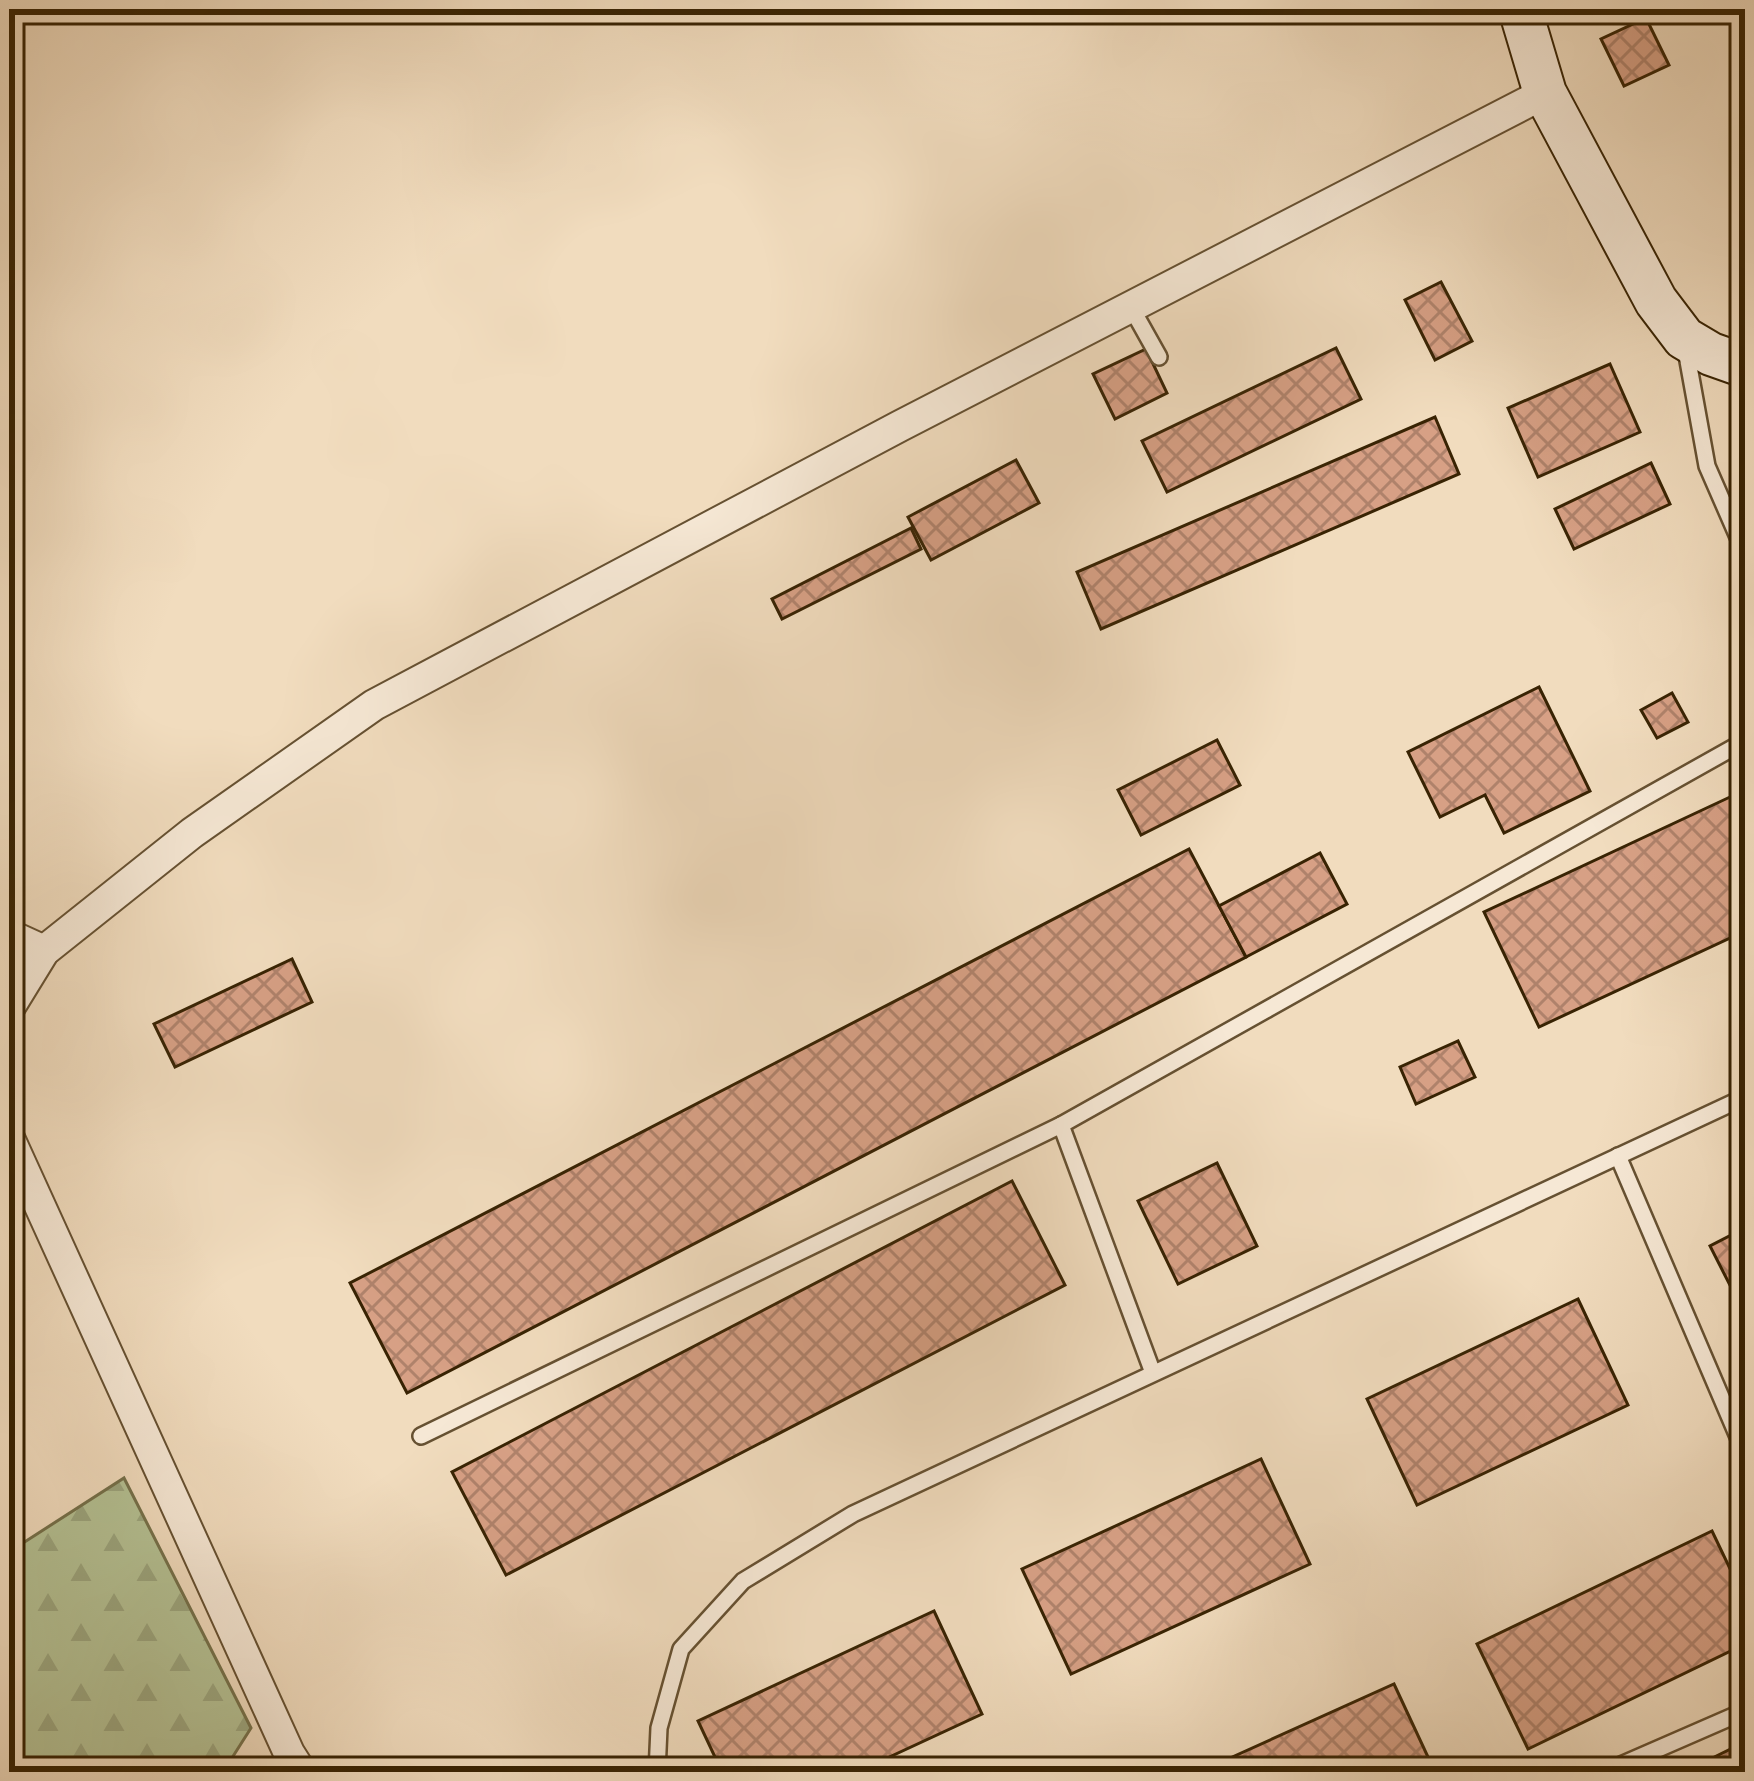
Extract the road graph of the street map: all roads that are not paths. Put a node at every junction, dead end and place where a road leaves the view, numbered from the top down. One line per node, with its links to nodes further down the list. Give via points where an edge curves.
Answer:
1 (1520, 9): 2 (street)
2 (1545, 93): 3 (street); 4 (street, via 1656,301)
3 (1131, 307): 5 (lane); 10 (street, via 374,705 192,833)
4 (1684, 338): 6 (street); 7 (lane, via 1707,466)
5 (1159, 357)
6 (1745, 366)
7 (1745, 554)
8 (1745, 741): 13 (lane)
9 (9, 935): 10 (street)
10 (44, 951): 11 (street)
11 (9, 1008)
12 (1745, 1096): 15 (lane)
13 (1061, 1125): 16 (lane); 17 (lane)
14 (9, 1138): 20 (street)
15 (1618, 1156): 16 (lane); 18 (lane)
16 (1154, 1373): 21 (lane, via 853,1514 743,1581 681,1649)
17 (421, 1436)
18 (1745, 1453)
19 (1745, 1711): 22 (lane)
20 (301, 1772)
21 (656, 1772)
22 (1605, 1772)

